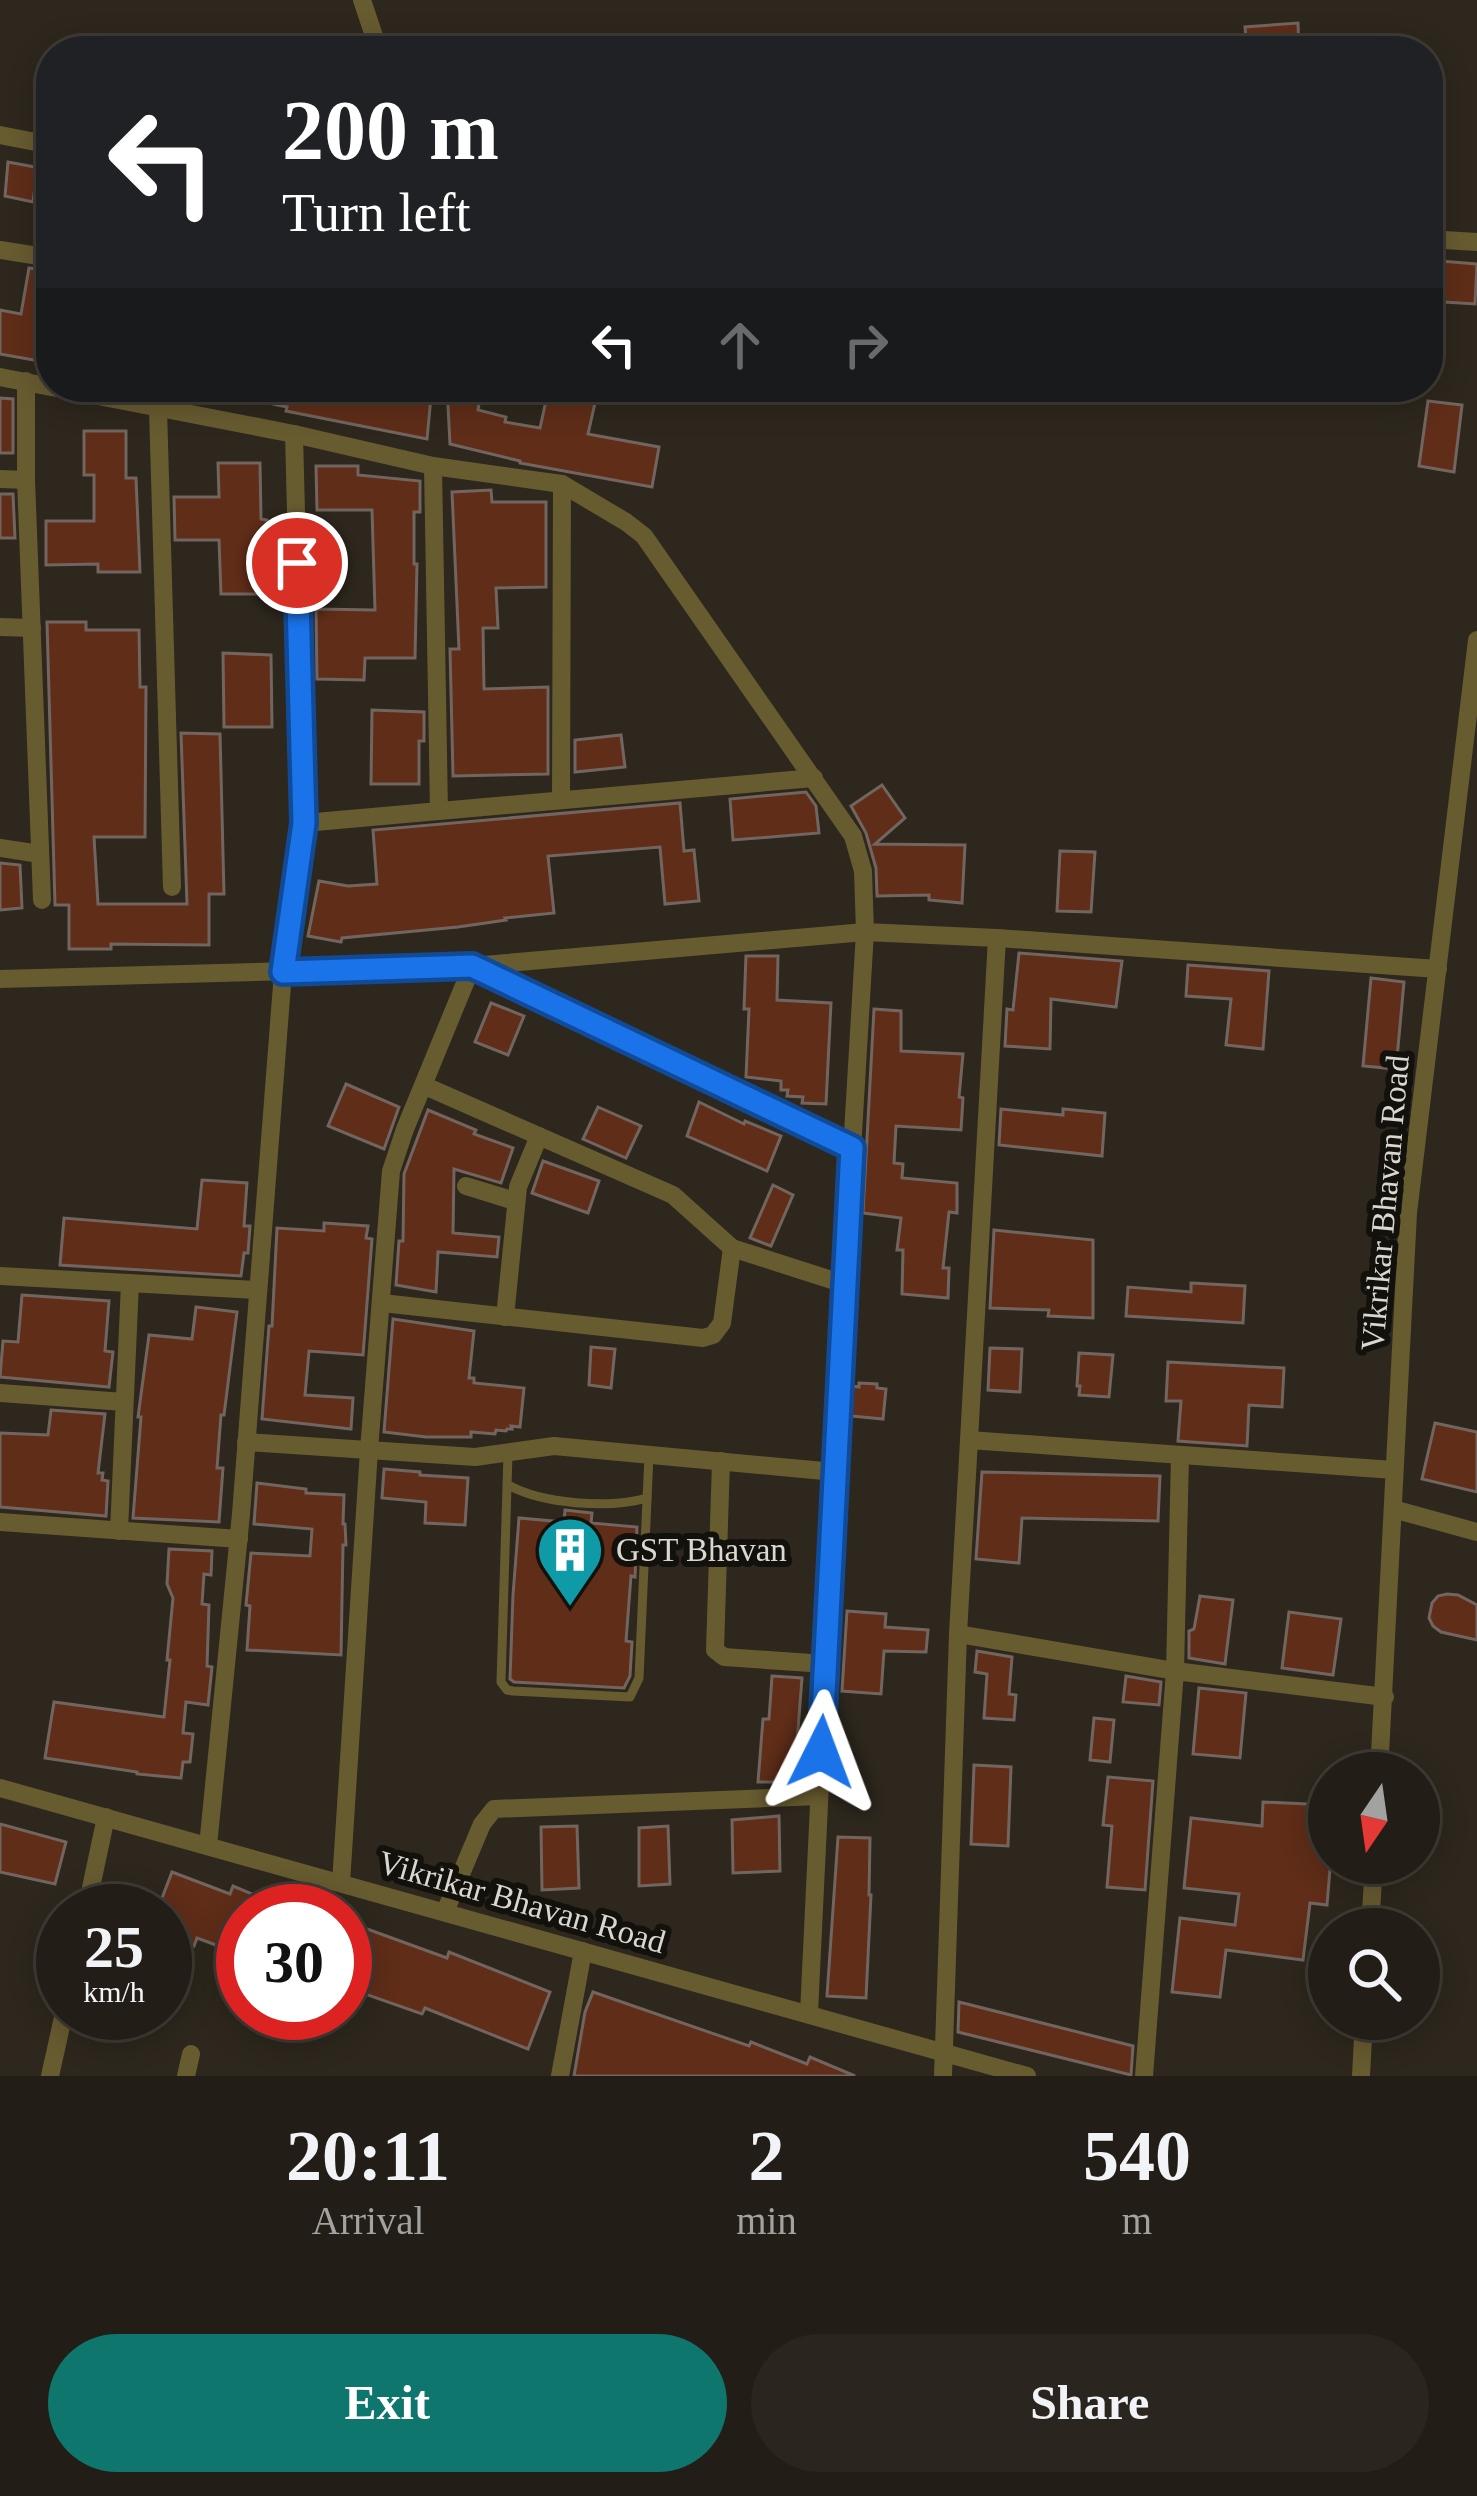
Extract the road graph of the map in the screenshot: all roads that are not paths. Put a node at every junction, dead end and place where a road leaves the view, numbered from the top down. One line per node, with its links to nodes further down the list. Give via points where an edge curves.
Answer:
1 (362, 0): 2 (street)
2 (374, 36)
3 (0, 135): 4 (street)
4 (36, 142)
5 (1443, 240): 6 (street)
6 (1477, 242)
7 (0, 250): 8 (street)
8 (36, 256)
9 (0, 377): 10 (street)
10 (26, 381): 11 (street); 17 (street)
11 (36, 383)
12 (121, 402): 13 (street)
13 (158, 410): 14 (street); 28 (street)
14 (294, 434): 15 (street); 25 (street)
15 (433, 466): 18 (street); 24 (street)
16 (0, 479): 17 (street)
17 (26, 479): 20 (street)
18 (562, 484): 22 (street, via 644,536); 23 (street)
19 (0, 627): 20 (street)
20 (32, 628): 27 (street)
21 (1477, 640): 33 (street, Vikrikar Bhavan Road)
22 (814, 778): 23 (street); 30 (street, via 860,855)
23 (561, 800): 24 (street)
24 (440, 811): 25 (street)
25 (304, 823): 34 (street)
26 (0, 848): 27 (street)
27 (40, 854): 29 (street)
28 (172, 887)
29 (42, 900)
30 (865, 932): 31 (street); 32 (street); 38 (street)
31 (997, 938): 33 (street); 50 (street)
32 (472, 966): 34 (street); 36 (street); 38 (street)
33 (1438, 969): 57 (street, Vikrikar Bhavan Road, via 1408,1213)
34 (283, 972): 35 (street); 45 (street)
35 (0, 979)
36 (425, 1085): 37 (street); 46 (street, via 391,1171)
37 (539, 1136): 40 (street); 41 (street, via 673,1195)
38 (852, 1148): 44 (street)
39 (466, 1186): 40 (street)
40 (515, 1202): 47 (street)
41 (732, 1248): 44 (street); 47 (street, via 722,1323 713,1335)
42 (0, 1276): 43 (street)
43 (130, 1283): 45 (street); 49 (street)
44 (844, 1284): 58 (street)
45 (258, 1289): 51 (street)
46 (382, 1303): 47 (street); 52 (street)
47 (505, 1317)
48 (0, 1393): 49 (street)
49 (124, 1402): 63 (street)
50 (968, 1440): 55 (street); 66 (street)
51 (247, 1442): 52 (street); 65 (street)
52 (368, 1450): 53 (street); 75 (street)
53 (508, 1453): 54 (street, via 554,1446); 59 (lane)
54 (649, 1455): 56 (street); 60 (lane)
55 (1180, 1456): 57 (street); 68 (street)
56 (721, 1461): 58 (street); 67 (street, via 717,1655)
57 (1394, 1470): 61 (street, Vikrikar Bhavan Road)
58 (835, 1472): 67 (street)
59 (508, 1485): 60 (lane, via 552,1499); 60 (lane, via 501,1682 514,1691 630,1697 639,1678)
60 (647, 1498)
61 (1393, 1509): 64 (street); 69 (street, Vikrikar Bhavan Road)
62 (0, 1522): 63 (street)
63 (119, 1531): 65 (street)
64 (1477, 1532)
65 (239, 1539): 74 (street)
66 (958, 1634): 68 (street); 83 (street)
67 (825, 1664): 72 (street)
68 (1175, 1671): 69 (street); 89 (street)
69 (1385, 1697): 70 (street, Vikrikar Bhavan Road)
70 (1381, 1752)
71 (0, 1788): 73 (street, Vikrikar Bhavan Road)
72 (819, 1796): 77 (street, via 494,1809); 79 (street)
73 (106, 1817): 74 (street, Vikrikar Bhavan Road); 76 (street)
74 (208, 1846): 75 (street, Vikrikar Bhavan Road)
75 (341, 1883): 77 (street, Vikrikar Bhavan Road)
76 (92, 1884)
77 (445, 1912): 78 (street, Vikrikar Bhavan Road)
78 (583, 1952): 79 (street, Vikrikar Bhavan Road); 86 (street)
79 (808, 2013): 83 (street, Vikrikar Bhavan Road)
80 (58, 2040): 84 (street)
81 (1363, 2040): 90 (street)
82 (190, 2054): 85 (street)
83 (945, 2054): 87 (street); 88 (street, Vikrikar Bhavan Road)
84 (50, 2076)
85 (186, 2076)
86 (560, 2076)
87 (943, 2076)
88 (1027, 2076)
89 (1144, 2076)
90 (1361, 2076)

